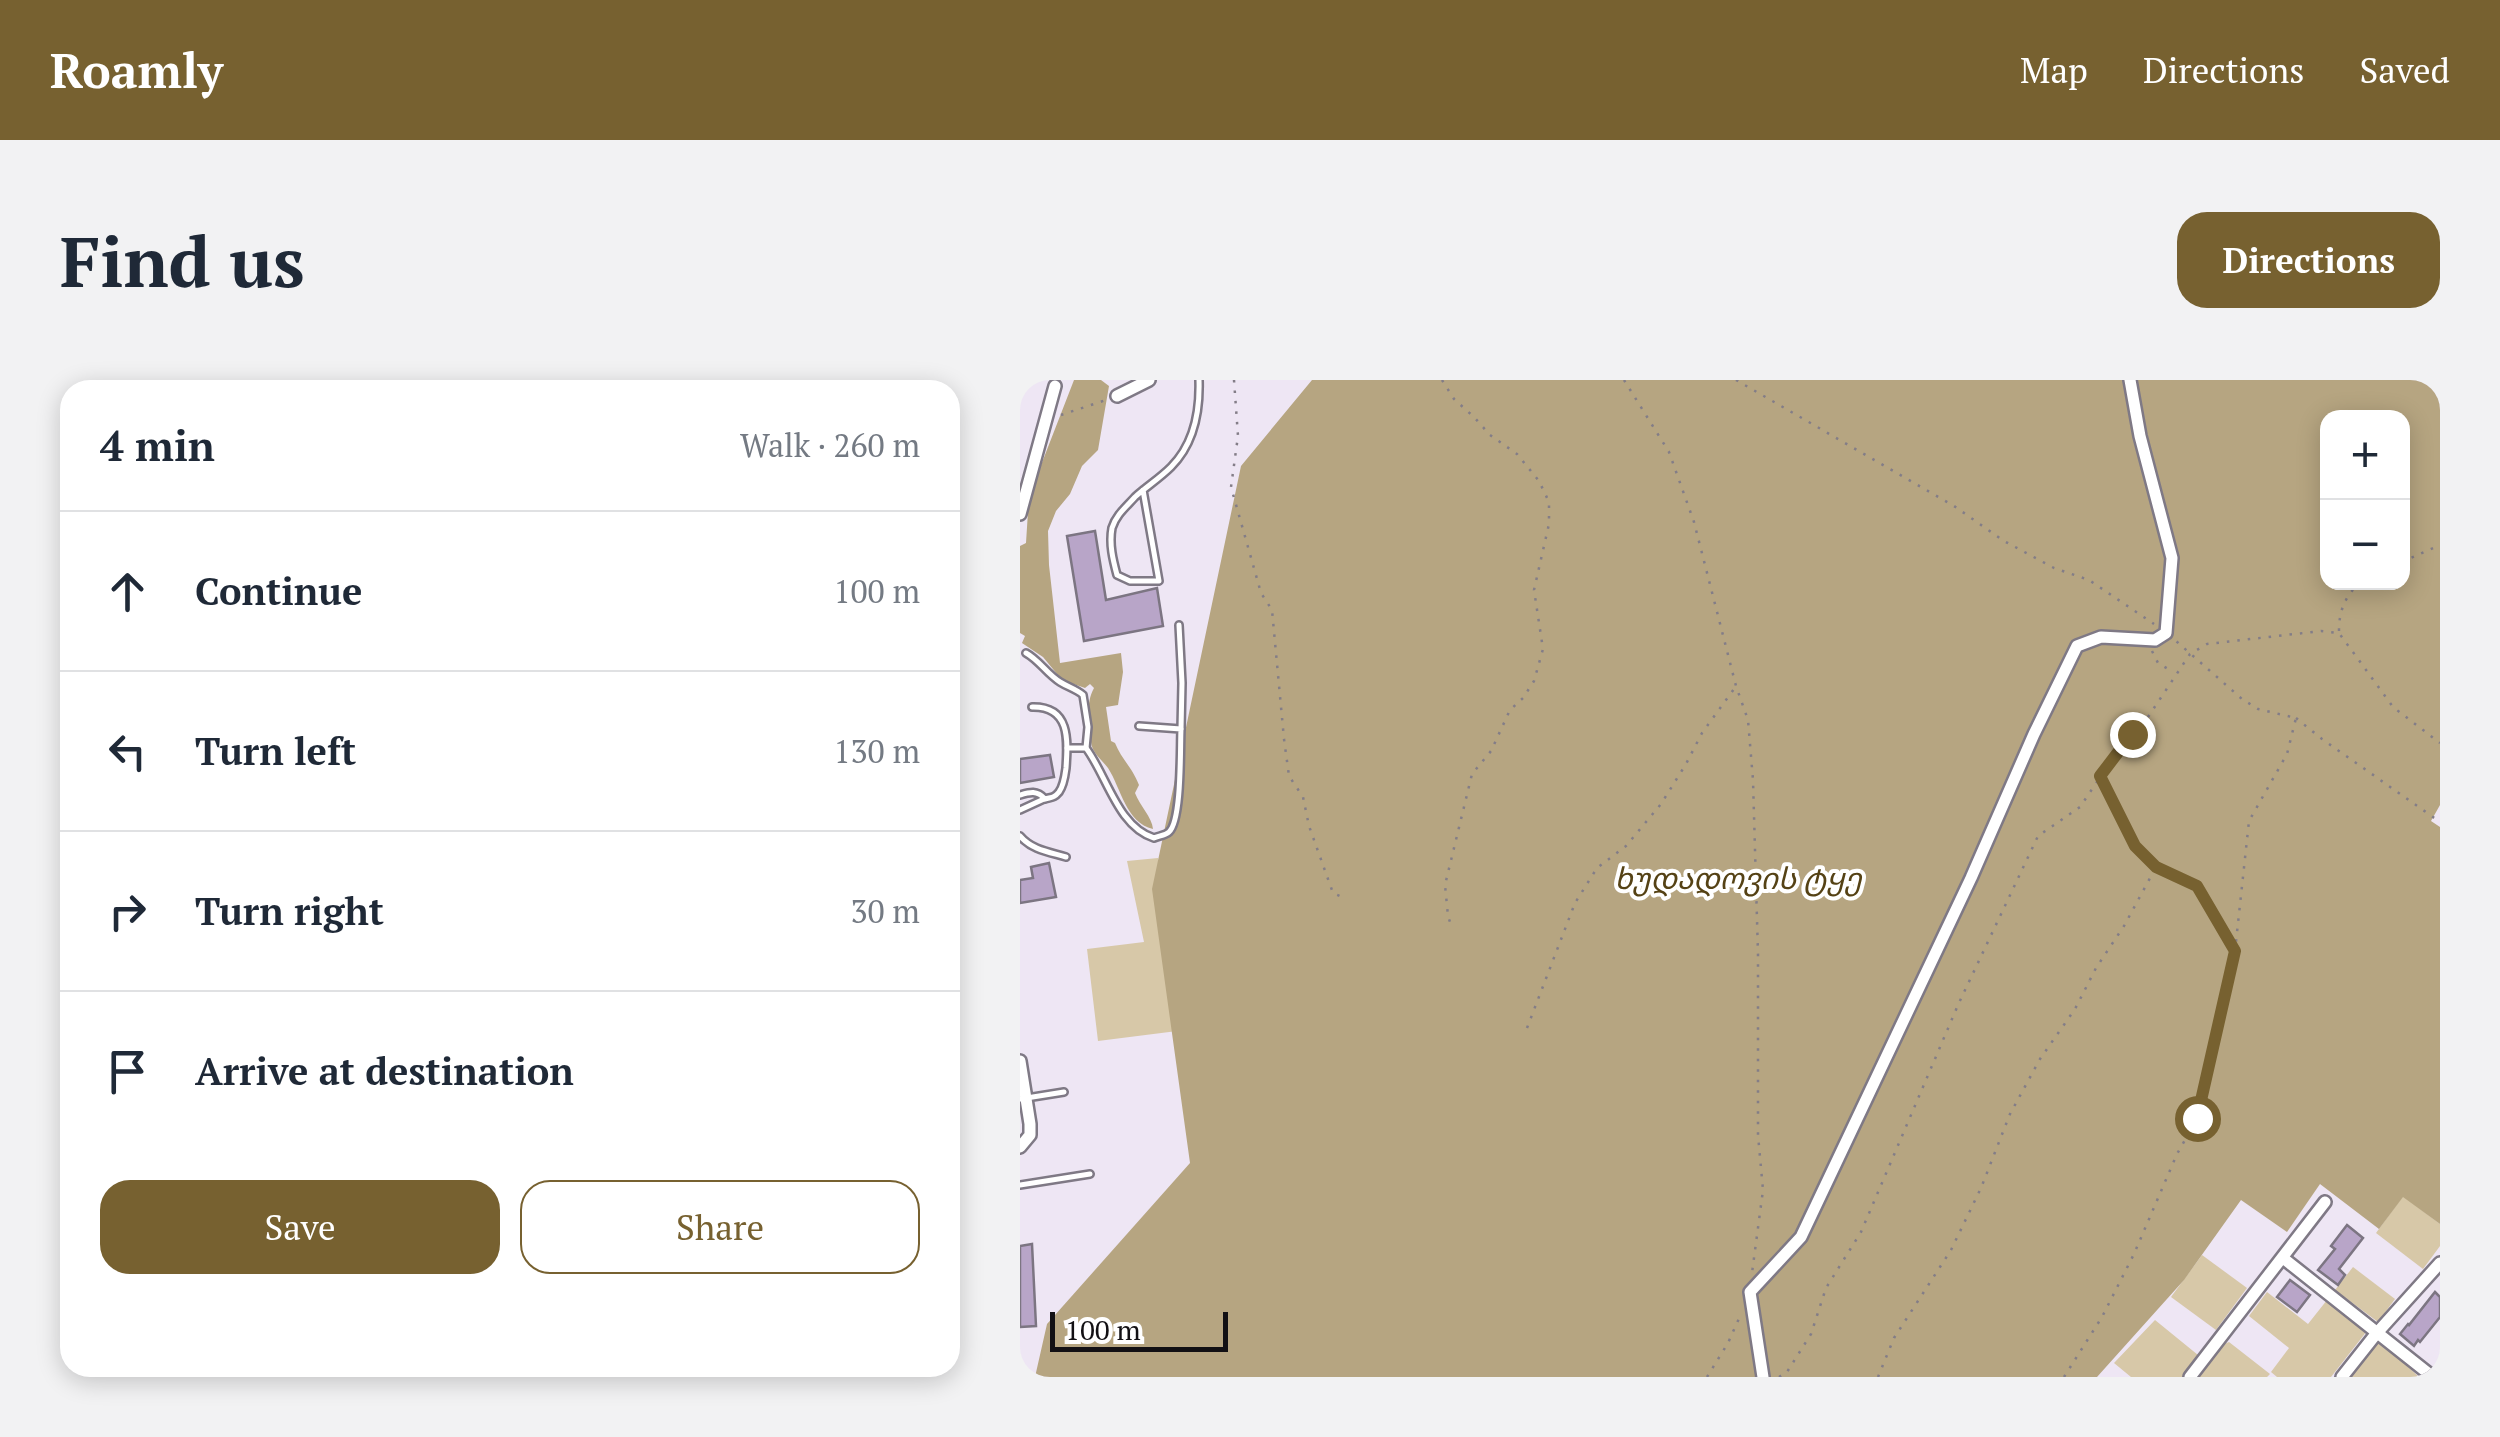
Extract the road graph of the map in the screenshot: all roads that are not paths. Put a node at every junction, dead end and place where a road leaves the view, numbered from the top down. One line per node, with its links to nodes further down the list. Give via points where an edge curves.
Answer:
1 (1148, 380): 5 (street)
2 (1199, 380): 6 (lane, via 1197,421 1186,446)
3 (2130, 380): 30 (street, via 2172,558 2161,636 2101,638 2077,646 1801,1237 1750,1292)
4 (1055, 386): 7 (street)
5 (1116, 396)
6 (1143, 490): 6 (lane, via 1146,508 1159,581 1122,579 1112,554 1119,514)
7 (1020, 514)
8 (1179, 625): 12 (lane)
9 (1026, 653): 14 (lane, via 1056,680 1080,690)
10 (1032, 707): 13 (lane, via 1055,712)
11 (1139, 726): 12 (lane)
12 (1181, 729): 14 (lane, via 1178,811 1167,834 1154,838 1124,813)
13 (1068, 748): 14 (lane); 16 (lane, via 1060,790)
14 (1086, 748)
15 (1020, 795): 16 (lane)
16 (1045, 799): 17 (lane)
17 (1020, 810)
18 (1020, 836): 19 (lane)
19 (1066, 858)
20 (1020, 1061): 22 (street)
21 (1064, 1092): 22 (lane)
22 (1023, 1099): 23 (street, via 1030,1135)
23 (1020, 1147)
24 (1090, 1174): 25 (lane)
25 (1020, 1186)
26 (2325, 1202): 27 (street)
27 (2282, 1258): 29 (street); 31 (street)
28 (2440, 1263): 29 (street)
29 (2376, 1334): 32 (street); 33 (street)
30 (1762, 1377)
31 (2190, 1377)
32 (2342, 1377)
33 (2432, 1377)

